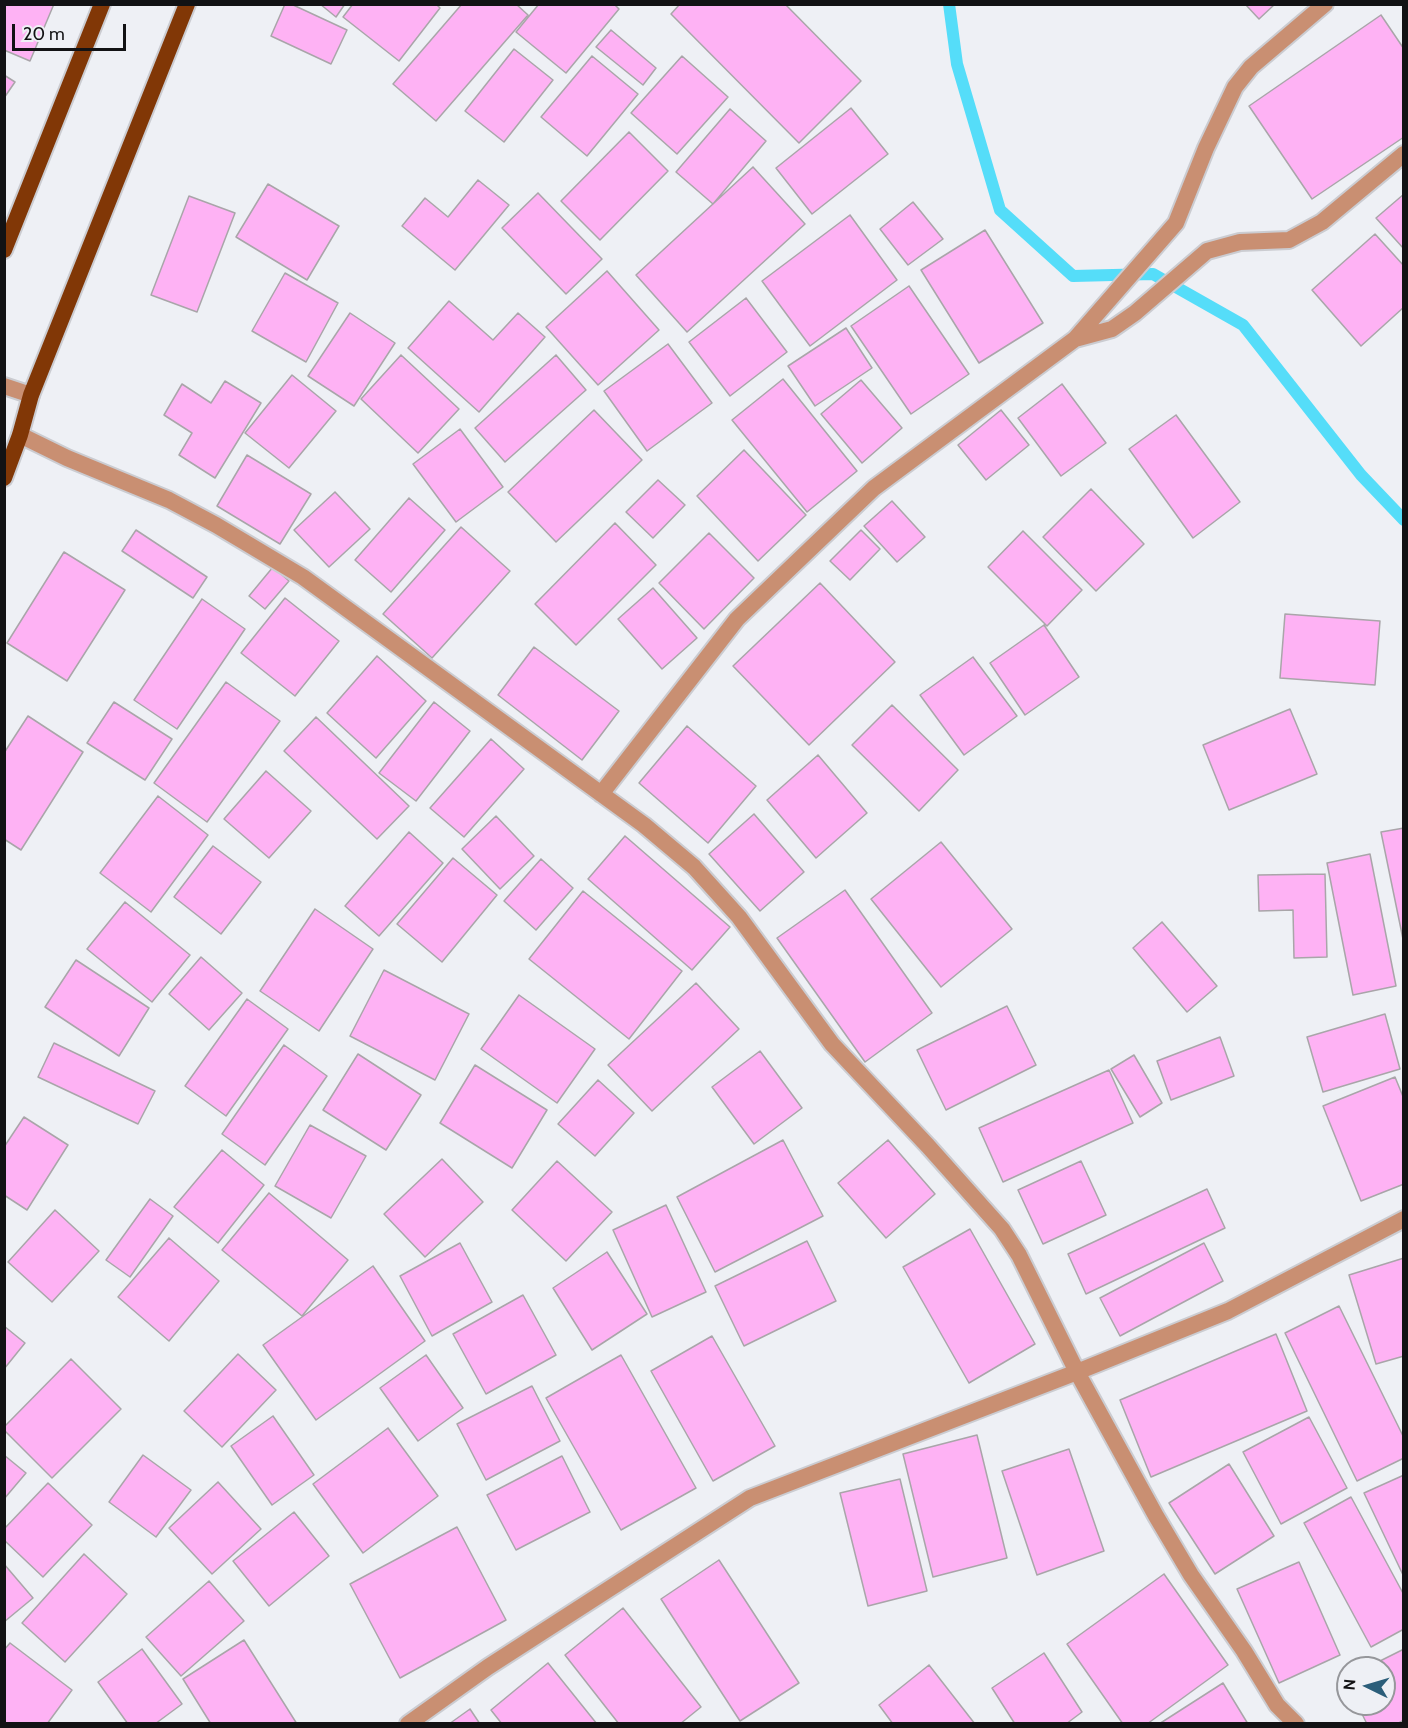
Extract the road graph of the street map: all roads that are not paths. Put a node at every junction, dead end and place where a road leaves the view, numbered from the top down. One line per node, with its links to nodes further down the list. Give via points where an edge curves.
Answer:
1 (102, 4): 5 (highway)
2 (187, 4): 8 (highway)
3 (1325, 4): 6 (street, via 1251,67 1235,87 1176,223)
4 (1404, 154): 6 (street, via 1322,222 1290,240 1240,242 1207,252 1112,329)
5 (4, 250)
6 (1075, 339): 11 (street, via 874,488 737,619)
7 (4, 386): 8 (street)
8 (31, 395): 9 (highway)
9 (20, 435): 10 (highway); 11 (street, via 169,500 303,577)
10 (5, 477)
11 (601, 794): 13 (street, via 694,867 739,917 832,1044 1002,1229)
12 (1404, 1219): 13 (street, via 1228,1311)
13 (1077, 1372): 14 (street, via 750,1498 488,1667); 15 (street, via 1191,1575 1277,1705)
14 (408, 1724)
15 (1296, 1724)

